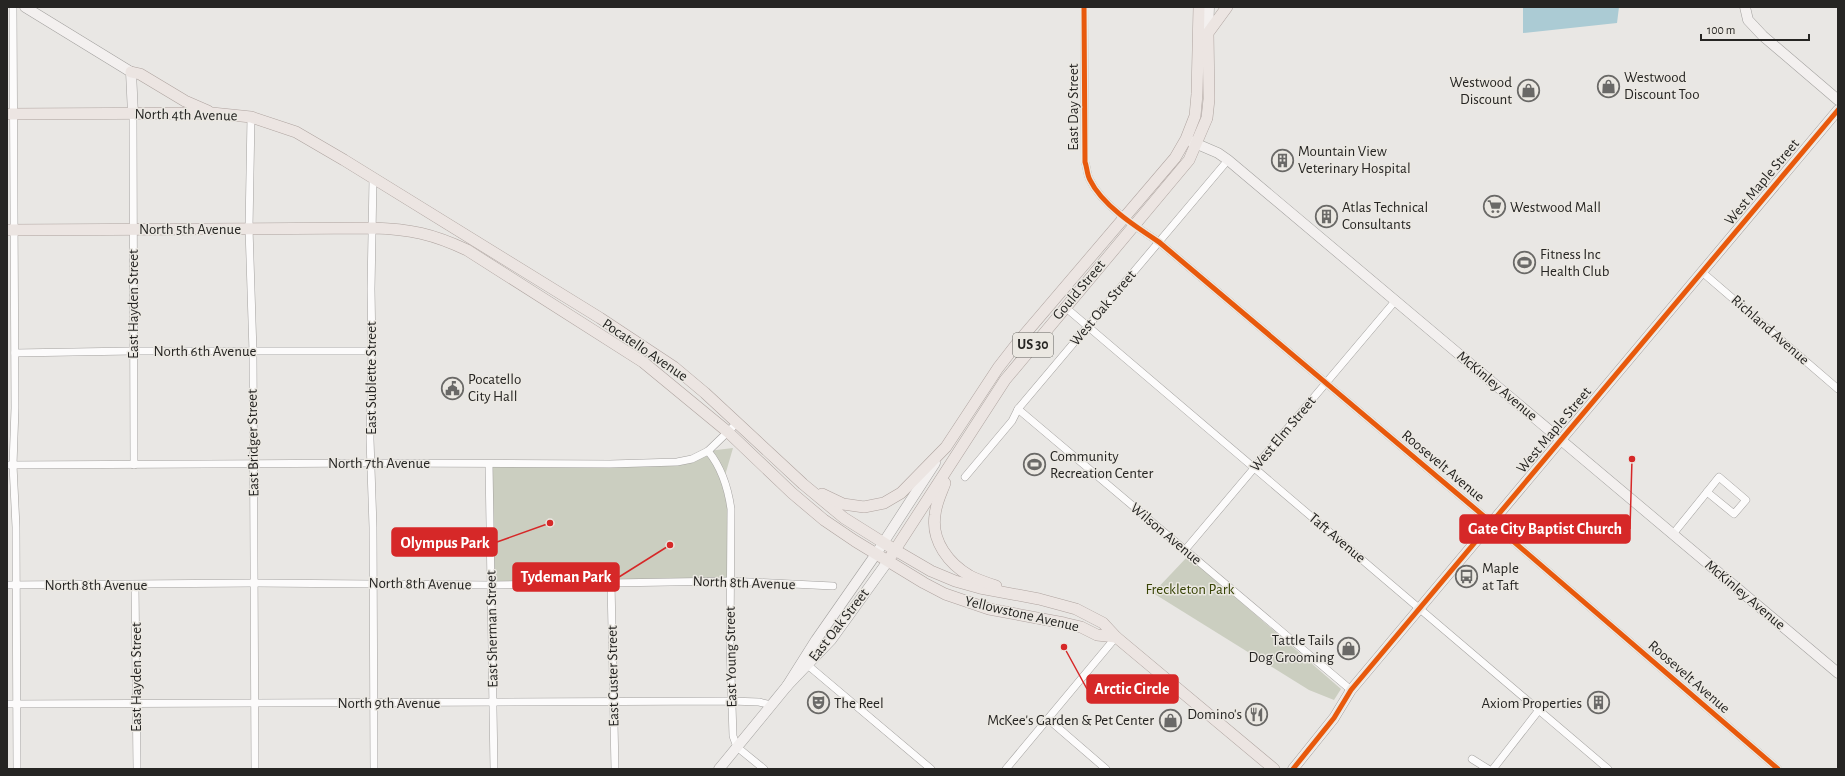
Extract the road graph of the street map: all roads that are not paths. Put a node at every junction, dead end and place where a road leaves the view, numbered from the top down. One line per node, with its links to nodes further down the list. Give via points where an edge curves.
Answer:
1 (12, 7): 13 (street)
2 (24, 7): 9 (street)
3 (1084, 7): 20 (street, East Day Street, via 1085,162 1090,180 1107,202)
4 (1199, 7): 16 (main road, US 30, via 1195,116)
5 (1209, 7): 8 (street)
6 (1226, 7): 8 (main road)
7 (1745, 7): 10 (street, via 1748,20 1762,36)
8 (1208, 33): 17 (main road, US 30, via 1209,99 1207,118)
9 (131, 72): 12 (main road, via 140,74 185,101); 14 (street, East Hayden Street)
10 (1838, 100)
11 (1838, 110): 27 (street, West Maple Street)
12 (212, 113): 14 (main road, North 4th Avenue); 15 (main road, North 4th Avenue)
13 (10, 114): 14 (main road, North 4th Avenue); 25 (street)
14 (133, 114): 24 (street, East Hayden Street)
15 (251, 116): 19 (main road, North 4th Avenue, via 296,132); 22 (street, East Bridger Street)
16 (1186, 139): 17 (street, McKinley Avenue); 20 (main road, Gould Street / US 30, via 1175,158)
17 (1197, 143): 18 (street, McKinley Avenue); 21 (main road, Gould Street / US 30, via 1189,160)
18 (1228, 160): 26 (street, West Oak Street); 28 (street, McKinley Avenue)
19 (373, 178): 23 (street, East Sublette Street); 38 (main road, Pocatello Avenue, via 656,355 685,375)
20 (1124, 217): 21 (street, Roosevelt Avenue); 42 (main road, Gould Street / US 30, via 1008,354)
21 (1134, 225): 26 (street, Roosevelt Avenue); 29 (main road, Gould Street / US 30)
22 (249, 228): 23 (main road, North 5th Avenue); 24 (main road, North 5th Avenue); 33 (street, East Bridger Street)
23 (373, 228): 32 (street, East Sublette Street); 39 (main road, Pocatello Avenue, via 403,229 430,235 467,250 643,362)
24 (134, 229): 25 (main road, North 5th Avenue); 31 (street, East Hayden Street)
25 (10, 230): 34 (street)
26 (1159, 242): 30 (street, West Oak Street); 35 (street, Roosevelt Avenue)
27 (1702, 272): 36 (street, Richland Avenue); 41 (street, West Maple Street)
28 (1396, 300): 35 (street, West Elm Street); 41 (street, McKinley Avenue)
29 (1065, 307): 30 (street, Taft Avenue); 40 (main road, Gould Street / US 30, via 1005,380)
30 (1087, 326): 37 (street, West Oak Street); 49 (street, Taft Avenue)
31 (132, 351): 33 (street, North 6th Avenue); 34 (street, North 6th Avenue); 48 (street, East Hayden Street)
32 (372, 351): 33 (street, North 6th Avenue); 45 (street, East Sublette Street)
33 (253, 352): 44 (street, East Bridger Street)
34 (14, 353): 47 (street)
35 (1326, 383): 49 (street, West Elm Street); 53 (street, Roosevelt Avenue)
36 (1838, 389)
37 (1018, 408): 50 (street, West Oak Street, via 1012,421); 57 (street, Wilson Avenue)
38 (737, 423): 39 (street, North 7th Avenue); 51 (main road, Pocatello Avenue)
39 (728, 432): 43 (street, North 7th Avenue); 58 (main road, Pocatello Avenue, via 824,520)
40 (969, 434): 56 (main road, Gould Street / US 30); 69 (main road, via 939,497 934,518 936,535 949,560 963,572)
41 (1561, 440): 53 (street, West Maple Street); 54 (street, McKinley Avenue)
42 (946, 447): 51 (main road, US 30, via 901,493 875,506 843,504); 55 (street, Gould Street)
43 (708, 451): 46 (street, North 7th Avenue, via 692,459 677,462); 60 (street, East Young Street, via 724,479 731,509)
44 (253, 463): 45 (street, North 7th Avenue); 48 (street, North 7th Avenue); 61 (street, East Bridger Street)
45 (371, 463): 46 (street, North 7th Avenue); 62 (street, East Sublette Street)
46 (489, 464): 67 (street, East Sherman Street)
47 (10, 465): 48 (street, North 7th Avenue); 65 (street)
48 (134, 465)
49 (1254, 468): 57 (street, West Elm Street); 70 (street, Taft Avenue)
50 (965, 477)
51 (803, 484): 55 (main road, Pocatello Avenue, via 844,518)
52 (1707, 492): 52 (street, via 1719,477 1746,500 1734,514); 54 (street)
53 (1492, 523): 70 (street, West Maple Street); 104 (street, Roosevelt Avenue)
54 (1673, 534): 73 (street, McKinley Avenue)
55 (883, 543): 56 (main road, Pocatello Avenue); 58 (street, Gould Street)
56 (894, 550): 59 (main road, Gould Street / US 30); 69 (main road, Yellowstone Avenue, via 955,581)
57 (1186, 550): 74 (street, Wilson Avenue)
58 (876, 554): 59 (main road, Pocatello Avenue); 72 (street, East Oak Street)
59 (888, 561): 71 (main road, Yellowstone Avenue, via 931,587 968,603 1070,624 1097,635); 72 (street, East Oak Street, via 844,623)
60 (729, 580): 63 (street, North 8th Avenue); 68 (street, North 8th Avenue); 75 (street, East Young Street)
61 (254, 583): 62 (street, North 8th Avenue); 66 (street, North 8th Avenue); 78 (street, East Bridger Street)
62 (373, 583): 67 (street, North 8th Avenue); 79 (street, East Sublette Street)
63 (611, 583): 67 (street, North 8th Avenue); 77 (street, East Custer Street)
64 (7, 585): 65 (street, North 8th Avenue)
65 (16, 585): 66 (street, North 8th Avenue); 81 (street)
66 (135, 585): 82 (street, East Hayden Street)
67 (491, 585): 76 (street, East Sherman Street)
68 (833, 586)
69 (1014, 595): 71 (main road, Yellowstone Avenue, via 1076,610 1103,623)
70 (1420, 609): 74 (street, West Maple Street); 84 (street, Taft Avenue)
71 (1116, 637): 85 (street); 99 (main road, Yellowstone Avenue)
72 (805, 663): 83 (street, East Oak Street); 96 (street)
73 (1838, 673)
74 (1351, 690): 100 (street, West Maple Street, via 1334,718)
75 (731, 701): 77 (street, North 9th Avenue); 83 (street, North 9th Avenue); 86 (street, East Young Street, via 733,736)
76 (493, 702): 77 (street, North 9th Avenue); 79 (street, North 9th Avenue); 92 (street, East Sherman Street)
77 (612, 702): 93 (street, East Custer Street)
78 (254, 703): 79 (street, North 9th Avenue); 82 (street, North 9th Avenue); 90 (street, East Bridger Street)
79 (374, 703): 91 (street, East Sublette Street)
80 (7, 704): 81 (street, North 9th Avenue)
81 (16, 704): 82 (street, North 9th Avenue); 88 (street)
82 (135, 704): 89 (street, East Hayden Street)
83 (771, 705): 86 (street, East Oak Street)
84 (1539, 710): 102 (street); 103 (street, Taft Avenue)
85 (1048, 719): 97 (street); 98 (street)
86 (737, 747): 94 (street, East Oak Street); 95 (street)
87 (1472, 759): 101 (street)
88 (17, 769)
89 (137, 769)
90 (255, 769)
91 (374, 769)
92 (494, 769)
93 (615, 769)
94 (719, 769)
95 (764, 769)
96 (931, 769)
97 (1006, 769)
98 (1106, 769)
99 (1274, 769)
100 (1293, 769)
101 (1488, 769)
102 (1493, 769)
103 (1608, 769)
104 (1778, 769)

